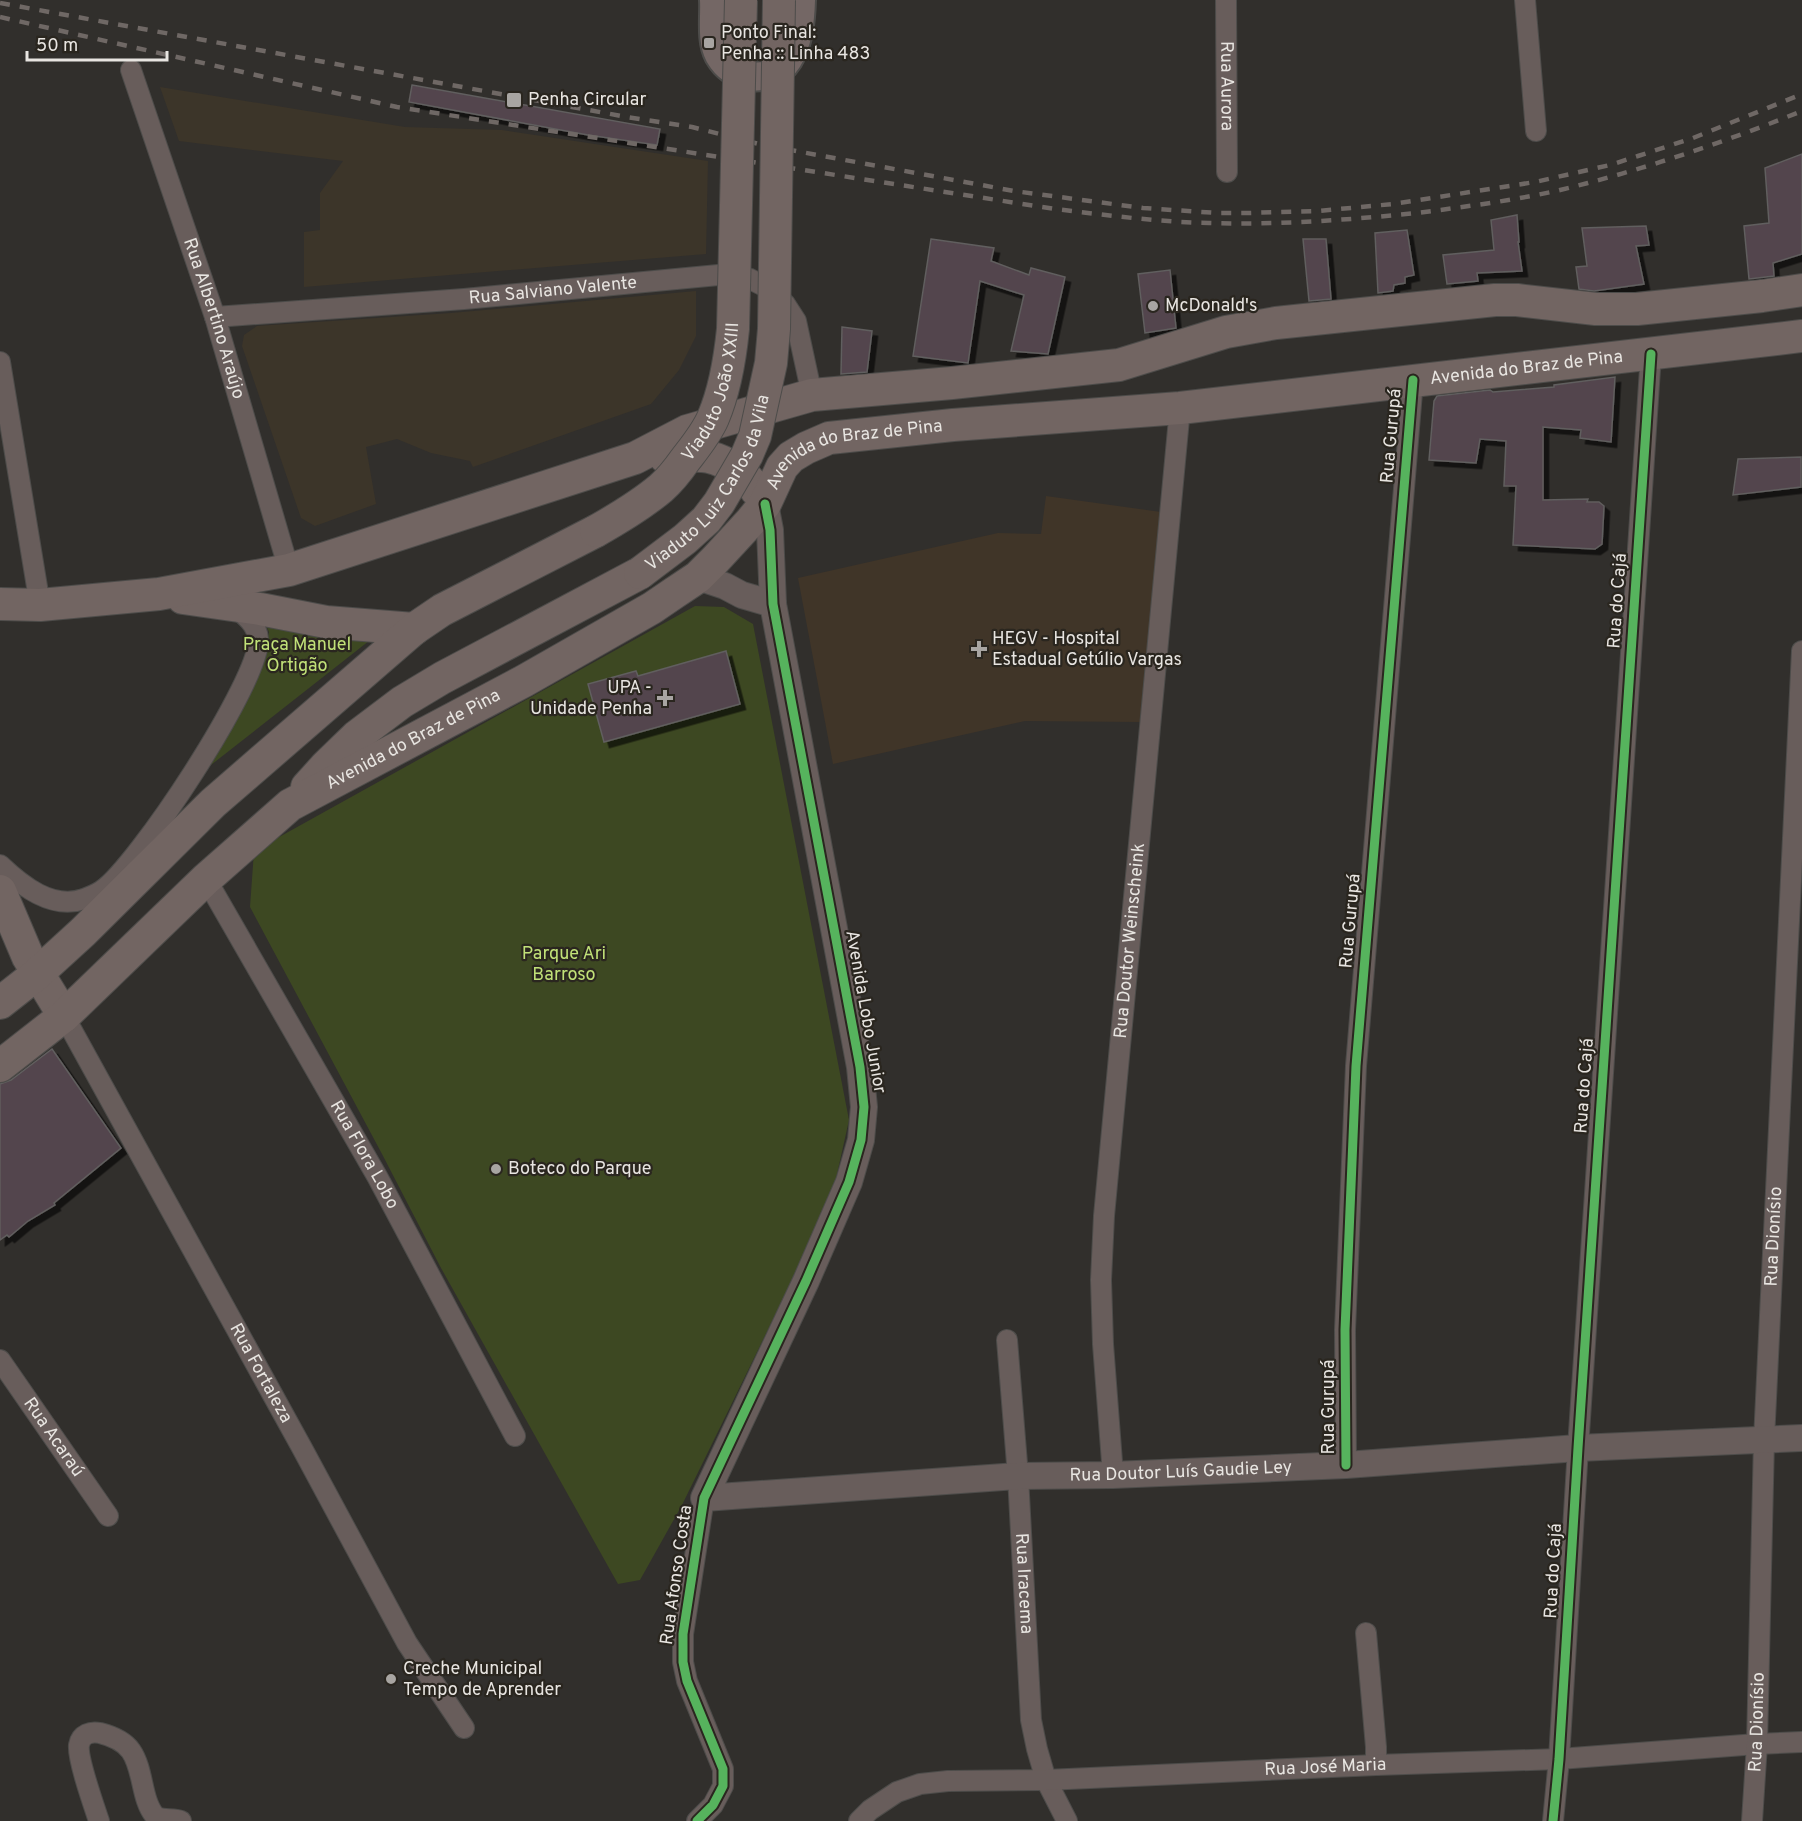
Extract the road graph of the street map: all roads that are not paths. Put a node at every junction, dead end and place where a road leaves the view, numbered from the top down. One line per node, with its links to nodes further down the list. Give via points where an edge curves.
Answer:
1 (714, 0): 4 (main road, via 719,55 734,71 761,78 777,72 788,60 797,40)
2 (741, 0): 28 (main road, Viaduto João XXIII, bridge, via 733,329 730,358 713,418 677,471 643,502 596,531 442,610)
3 (779, 0): 30 (main road, Viaduto Luiz Carlos da Vila, bridge, via 771,363 755,436 732,483 706,520 640,573 402,702 357,736)
4 (801, 0)
5 (1226, 0): 9 (street, Rua Aurora)
6 (1525, 0): 8 (street)
7 (131, 70): 11 (street, Rua Albertino Araújo)
8 (1536, 130)
9 (1227, 172)
10 (1802, 290): 16 (main road, via 1637,309 1495,300 1287,321 1226,332 1119,365)
11 (215, 317): 16 (street, Rua Salviano Valente, via 729,274 770,289 785,304 796,321); 22 (street, Rua Albertino Araújo)
12 (1802, 336): 13 (main road, Avenida do Braz de Pina)
13 (1651, 354): 15 (main road, Avenida do Braz de Pina); 43 (street, Rua do Cajá)
14 (0, 362): 26 (street)
15 (1413, 380): 17 (main road, Avenida do Braz de Pina); 44 (street, Rua Gurupá, via 1356,1065 1345,1330)
16 (812, 395): 19 (main road, via 687,431)
17 (1180, 408): 20 (main road, Avenida do Braz de Pina, via 829,438 806,448 782,467); 45 (street, Rua Doutor Weinscheink, via 1104,1216 1103,1344)
18 (707, 456): 19 (main road); 20 (main road, via 743,475); 21 (main road, via 723,486 721,524)
19 (635, 458): 22 (main road)
20 (765, 504): 21 (main road, Avenida do Braz de Pina); 25 (street, Avenida Lobo Junior)
21 (707, 568): 25 (street, via 725,586); 30 (main road, Avenida do Braz de Pina, via 652,608 524,681)
22 (290, 570): 23 (main road)
23 (159, 594): 26 (main road); 27 (main road)
24 (0, 604): 26 (main road)
25 (773, 604): 47 (street, Avenida Lobo Junior, via 860,1067 864,1107 861,1140 849,1182)
26 (40, 605)
27 (233, 605): 28 (main road, via 326,622); 31 (street, via 249,619 258,640 248,676 192,775 119,874 101,891 82,900 60,902 35,893)
28 (414, 629): 34 (main road, via 213,803)
29 (1802, 651): 42 (street, Rua Dionísio)
30 (290, 805): 32 (main road, Avenida do Braz de Pina)
31 (0, 865)
32 (206, 879): 36 (main road, Avenida do Braz de Pina); 40 (street, Rua Flora Lobo, via 378,1178)
33 (0, 891): 34 (main road)
34 (37, 974): 35 (main road); 36 (main road)
35 (0, 1003)
36 (64, 1016): 37 (main road, Avenida do Braz de Pina); 50 (street, Rua Fortaleza, via 407,1643)
37 (0, 1066)
38 (1007, 1340): 46 (street, Rua Iracema)
39 (2, 1370): 48 (street, Rua Acaraú)
40 (515, 1436)
41 (1802, 1438): 42 (street, Rua Doutor Luís Gaudie Ley)
42 (1764, 1440): 43 (street, Rua Doutor Luís Gaudie Ley); 52 (street, Rua Dionísio)
43 (1578, 1448): 44 (street, Rua Doutor Luís Gaudie Ley); 53 (street, Rua do Cajá)
44 (1346, 1465): 45 (street, Rua Doutor Luís Gaudie Ley)
45 (1113, 1475): 46 (street, Rua Doutor Luís Gaudie Ley)
46 (1018, 1476): 47 (street, Rua Doutor Luís Gaudie Ley); 55 (street, Rua Iracema, via 1031,1720)
47 (704, 1498): 58 (street, Rua Afonso Costa, via 683,1662 723,1768 723,1786 713,1805)
48 (108, 1516)
49 (1366, 1633): 54 (street)
50 (464, 1728)
51 (1802, 1742): 52 (street, Rua José Maria)
52 (1757, 1744): 53 (street, Rua José Maria); 62 (street, Rua Dionísio)
53 (1559, 1759): 54 (street, Rua José Maria); 61 (street, Rua do Cajá)
54 (1376, 1765): 55 (street, Rua José Maria)
55 (1046, 1780): 59 (street, Rua José Maria, via 920,1784 897,1792); 60 (street, Rua Iracema)
56 (99, 1821): 57 (street, via 80,1758 79,1745 89,1732 119,1740 130,1750 151,1811 157,1818)
57 (181, 1821)
58 (697, 1821)
59 (859, 1821)
60 (1067, 1821)
61 (1553, 1821)
62 (1752, 1821)

